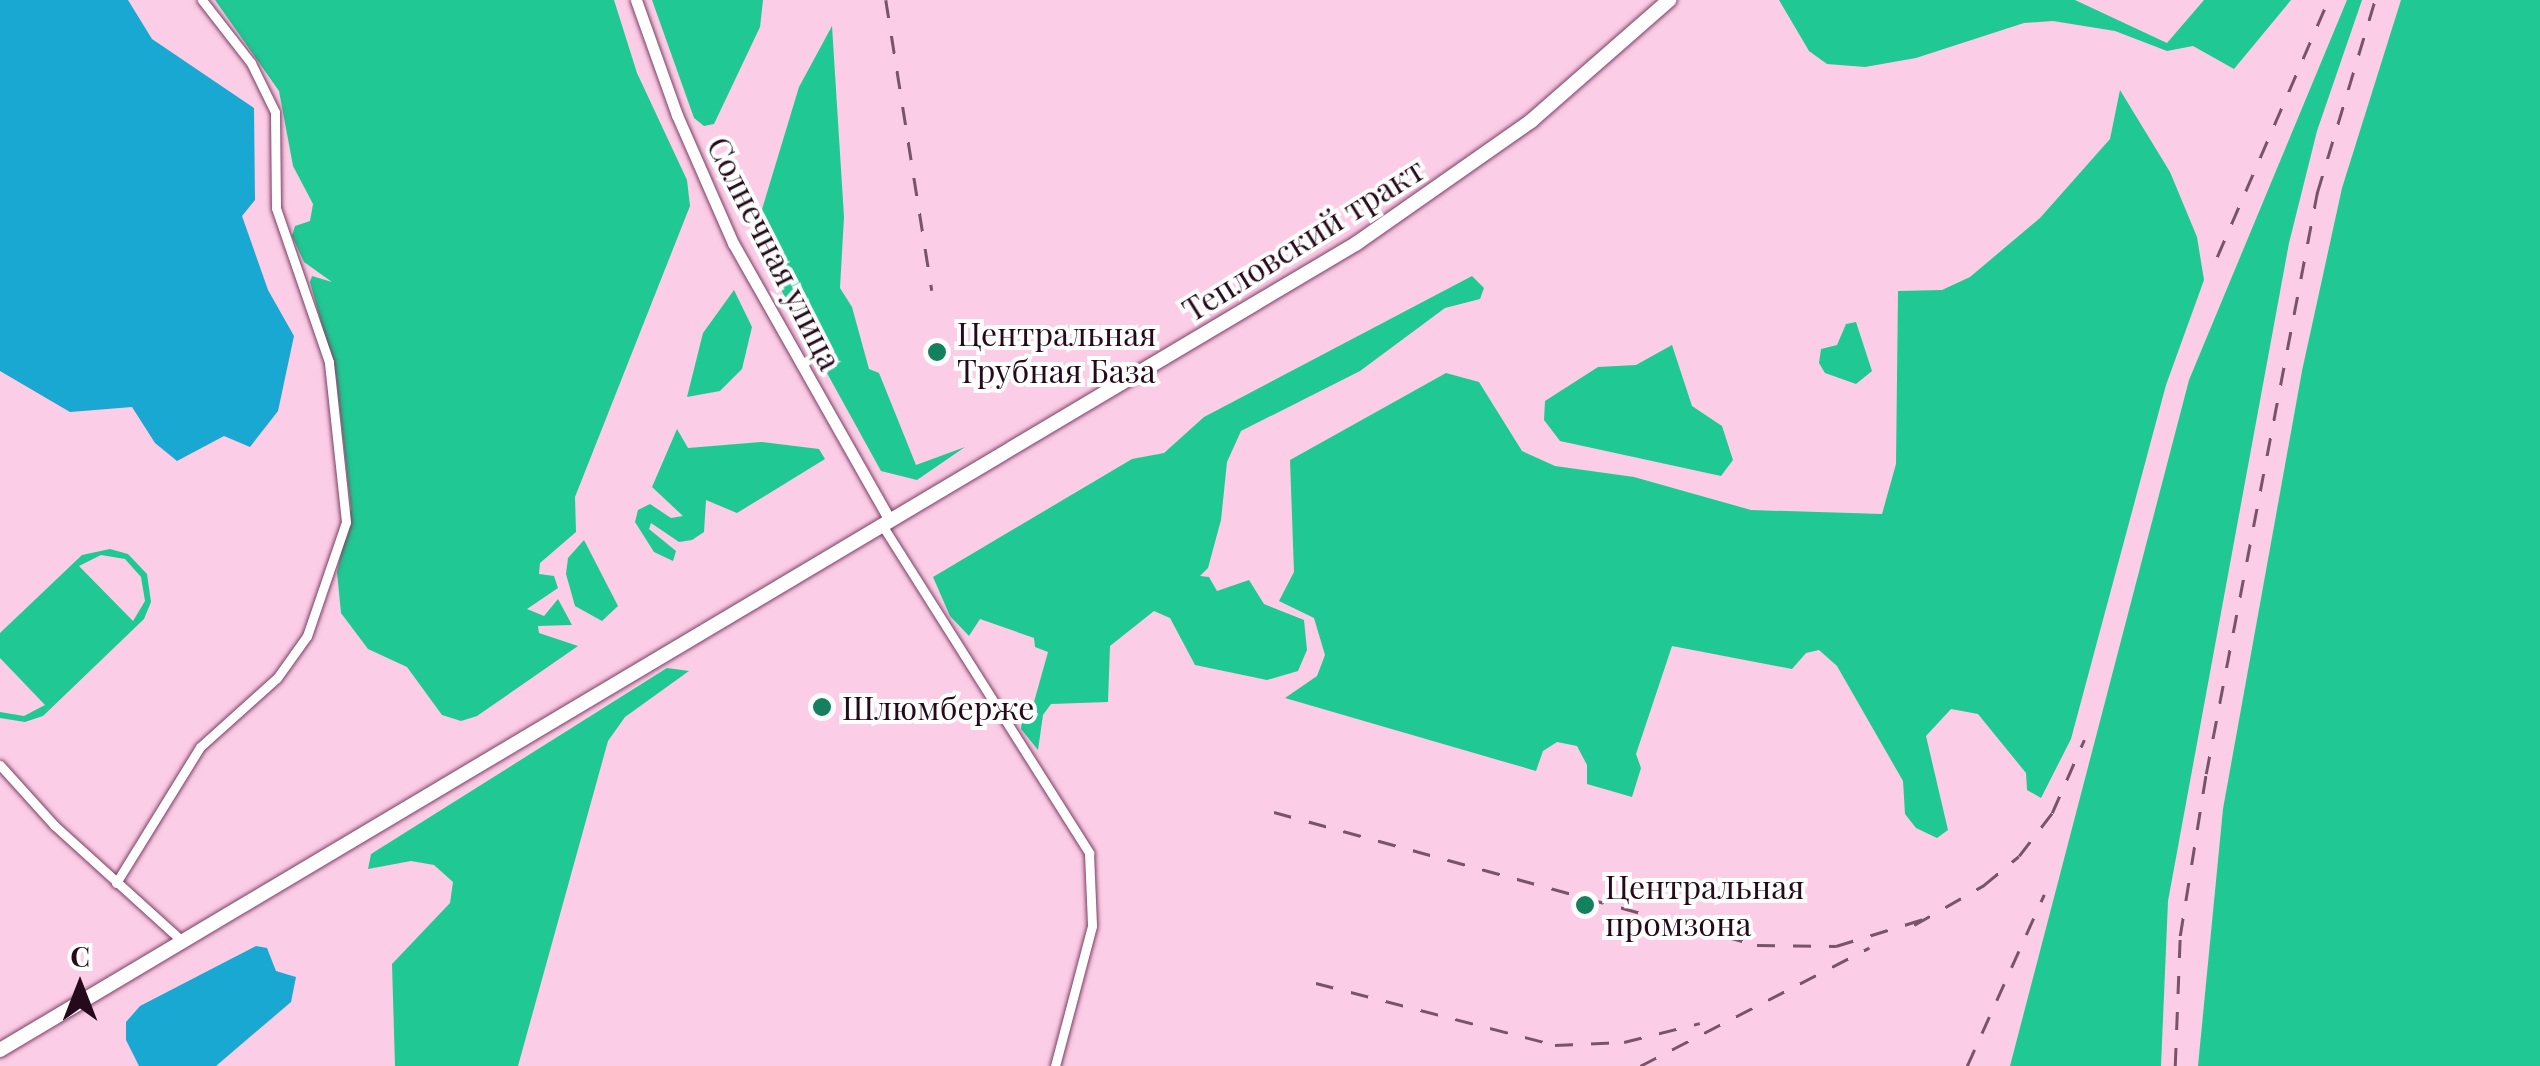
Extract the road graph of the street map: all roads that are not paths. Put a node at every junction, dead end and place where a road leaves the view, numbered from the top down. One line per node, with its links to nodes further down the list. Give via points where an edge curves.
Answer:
1 (202, 0): 6 (street, via 251,63 274,112 276,208 328,362 346,522 307,636 277,678 200,747)
2 (636, 0): 4 (street, Солнечная улица, via 703,182)
3 (1669, 0): 4 (main road, Тепловский тракт, via 1558,101 1395,218)
4 (886, 522): 7 (main road, Тепловский тракт); 9 (street, Солнечная улица, via 1089,853 1092,926)
5 (0, 765): 6 (street)
6 (116, 883): 7 (street)
7 (182, 941): 8 (main road, Тепловский тракт)
8 (0, 1050)
9 (1055, 1066)

